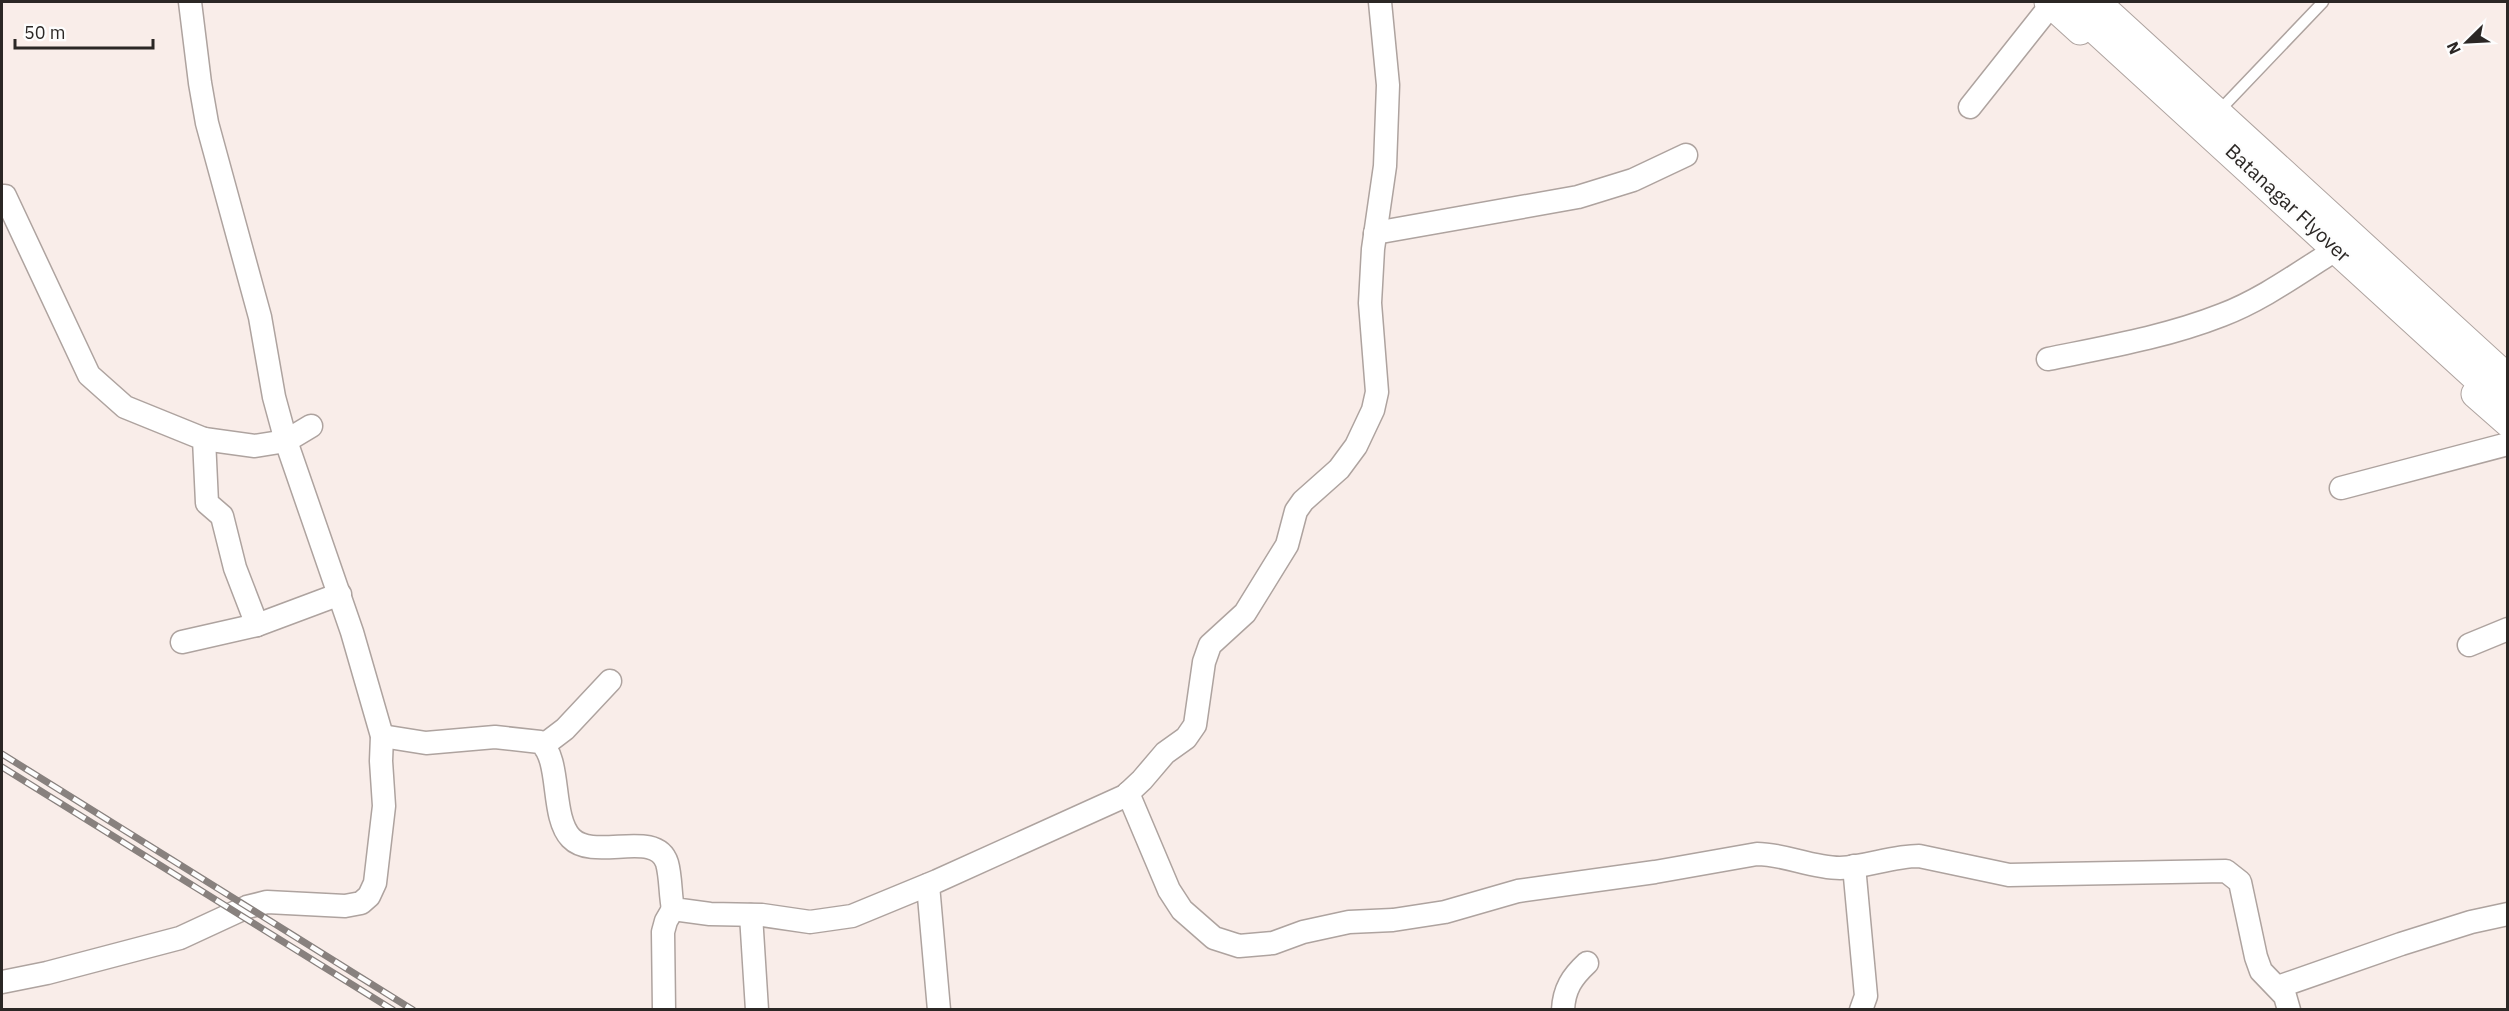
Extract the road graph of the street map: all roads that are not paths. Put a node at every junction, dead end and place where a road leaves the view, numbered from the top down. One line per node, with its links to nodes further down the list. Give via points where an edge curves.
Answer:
1 (190, 2): 18 (street, via 207,123 260,317)
2 (1380, 2): 10 (street, via 1388,85 1385,166)
3 (2097, 2): 7 (street)
4 (2324, 2): 7 (lane)
5 (2056, 3): 6 (street); 11 (street); 14 (main road, Batanagar Flyover)
6 (1970, 107)
7 (2217, 112): 13 (street)
8 (1686, 155): 10 (street, via 1633,180 1578,197)
9 (2, 196): 17 (street, via 89,375 125,407)
10 (1375, 233): 29 (street, via 1370,303 1377,392 1372,410 1356,446 1339,469 1296,511 1287,545 1245,613 1210,645 1195,725)
11 (2326, 256): 12 (street, via 2224,315 2147,339); 15 (street)
12 (2048, 359)
13 (2508, 378)
14 (2508, 404)
15 (2508, 423)
16 (311, 426): 18 (street)
17 (204, 439): 18 (street, via 255,446); 22 (street, via 207,503 222,516 235,568)
18 (286, 441): 21 (street)
19 (2508, 444): 20 (street)
20 (2342, 488)
21 (340, 594): 22 (street); 27 (street)
22 (257, 625): 24 (street)
23 (2508, 629): 25 (street)
24 (182, 642)
25 (2469, 645)
26 (610, 681): 28 (street, via 565,729)
27 (382, 736): 28 (street, via 426,742 495,737 536,740); 36 (street, via 384,806 378,868 369,896 361,903 345,906 267,902 247,907 180,938)
28 (544, 745): 32 (street, via 552,765 562,824 570,837 589,848 653,847 667,863)
29 (1128, 793): 30 (street, via 1169,890 1182,910 1214,938 1239,946 1273,943 1349,922 1445,912 1518,891 1756,854 1821,867); 31 (street)
30 (1854, 867): 37 (street, via 1919,856 2009,874 2226,871 2240,882 2261,971); 42 (street, via 1866,996)
31 (928, 885): 34 (street, via 833,920 810,922); 40 (street)
32 (674, 909): 34 (street); 38 (street, via 663,932)
33 (2508, 914): 37 (street, via 2470,922)
34 (751, 915): 39 (street)
35 (1587, 963): 41 (street, via 1566,989)
36 (2, 982)
37 (2278, 987): 43 (street)
38 (664, 1010)
39 (757, 1010)
40 (939, 1010)
41 (1563, 1010)
42 (1861, 1010)
43 (2289, 1010)

